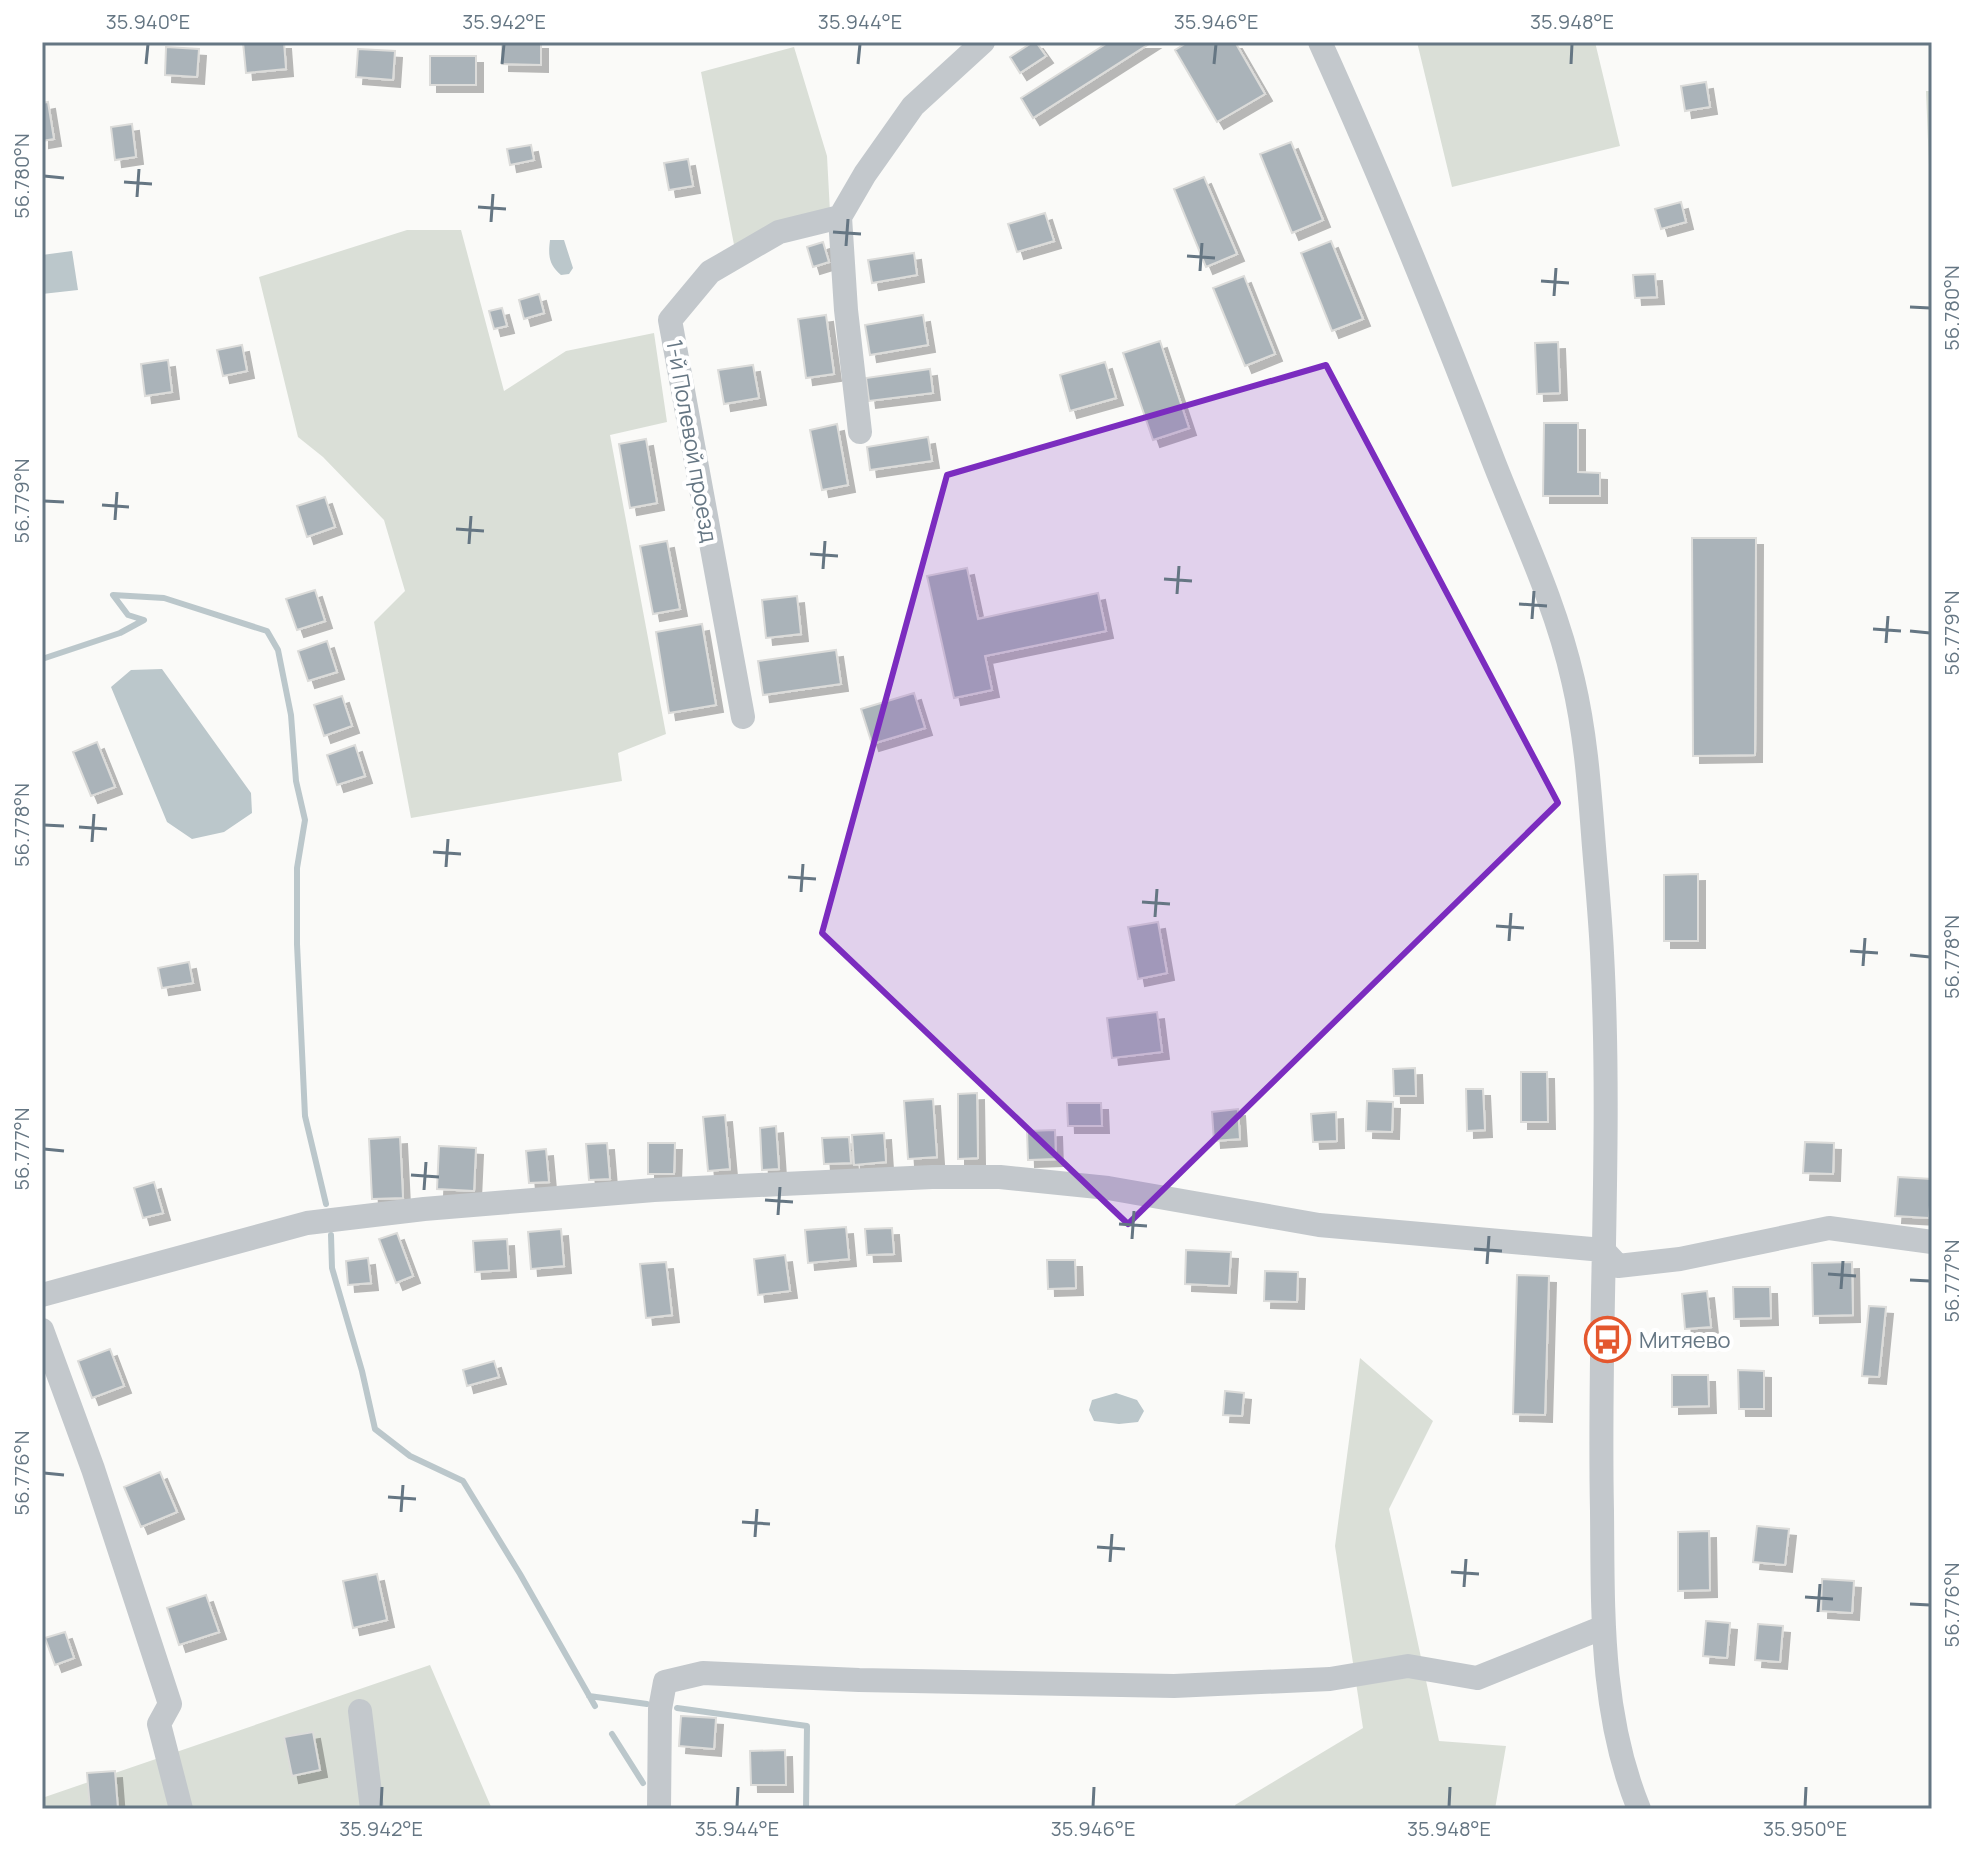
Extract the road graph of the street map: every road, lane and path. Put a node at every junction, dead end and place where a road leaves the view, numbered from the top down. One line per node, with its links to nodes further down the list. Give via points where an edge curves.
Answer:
1 (983, 42): 3 (street, via 913,106)
2 (1320, 42): 7 (street, via 1421,273 1548,595 1571,670 1585,748 1602,952)
3 (840, 217): 4 (street); 5 (street, 1-й Полевой проезд, via 779,232 710,272 670,320)
4 (860, 432)
5 (743, 717)
6 (1932, 1242): 7 (street, via 1829,1228 1680,1259 1618,1266)
7 (1603, 1250): 8 (street, via 1319,1225 1108,1188 1000,1177 932,1177 654,1190 307,1223); 10 (street)
8 (42, 1295)
9 (42, 1330): 12 (street, via 170,1704 159,1724)
10 (1604, 1627): 14 (street, via 1477,1678 1408,1666 1330,1679 1174,1686 703,1673 665,1682); 15 (street, via 1610,1709)
11 (360, 1711): 13 (street)
12 (181, 1809)
13 (372, 1809)
14 (659, 1809)
15 (1639, 1809)

